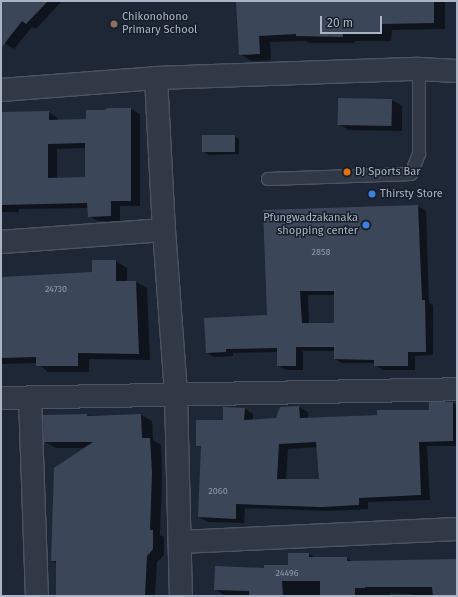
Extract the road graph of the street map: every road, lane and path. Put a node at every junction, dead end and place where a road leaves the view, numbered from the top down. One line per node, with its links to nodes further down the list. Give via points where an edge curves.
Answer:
1 (419, 70): 2 (street); 3 (street); 5 (lane, via 419,154 411,174)
2 (457, 71)
3 (156, 78): 4 (street); 6 (street)
4 (1, 90)
5 (268, 179)
6 (164, 230): 7 (street); 9 (street)
7 (1, 242)
8 (457, 389): 9 (street)
9 (176, 395): 11 (street); 13 (street)
10 (1, 398): 11 (street)
11 (30, 398): 14 (street)
12 (457, 529): 13 (street)
13 (181, 542): 15 (street)
14 (37, 596)
15 (181, 596)

